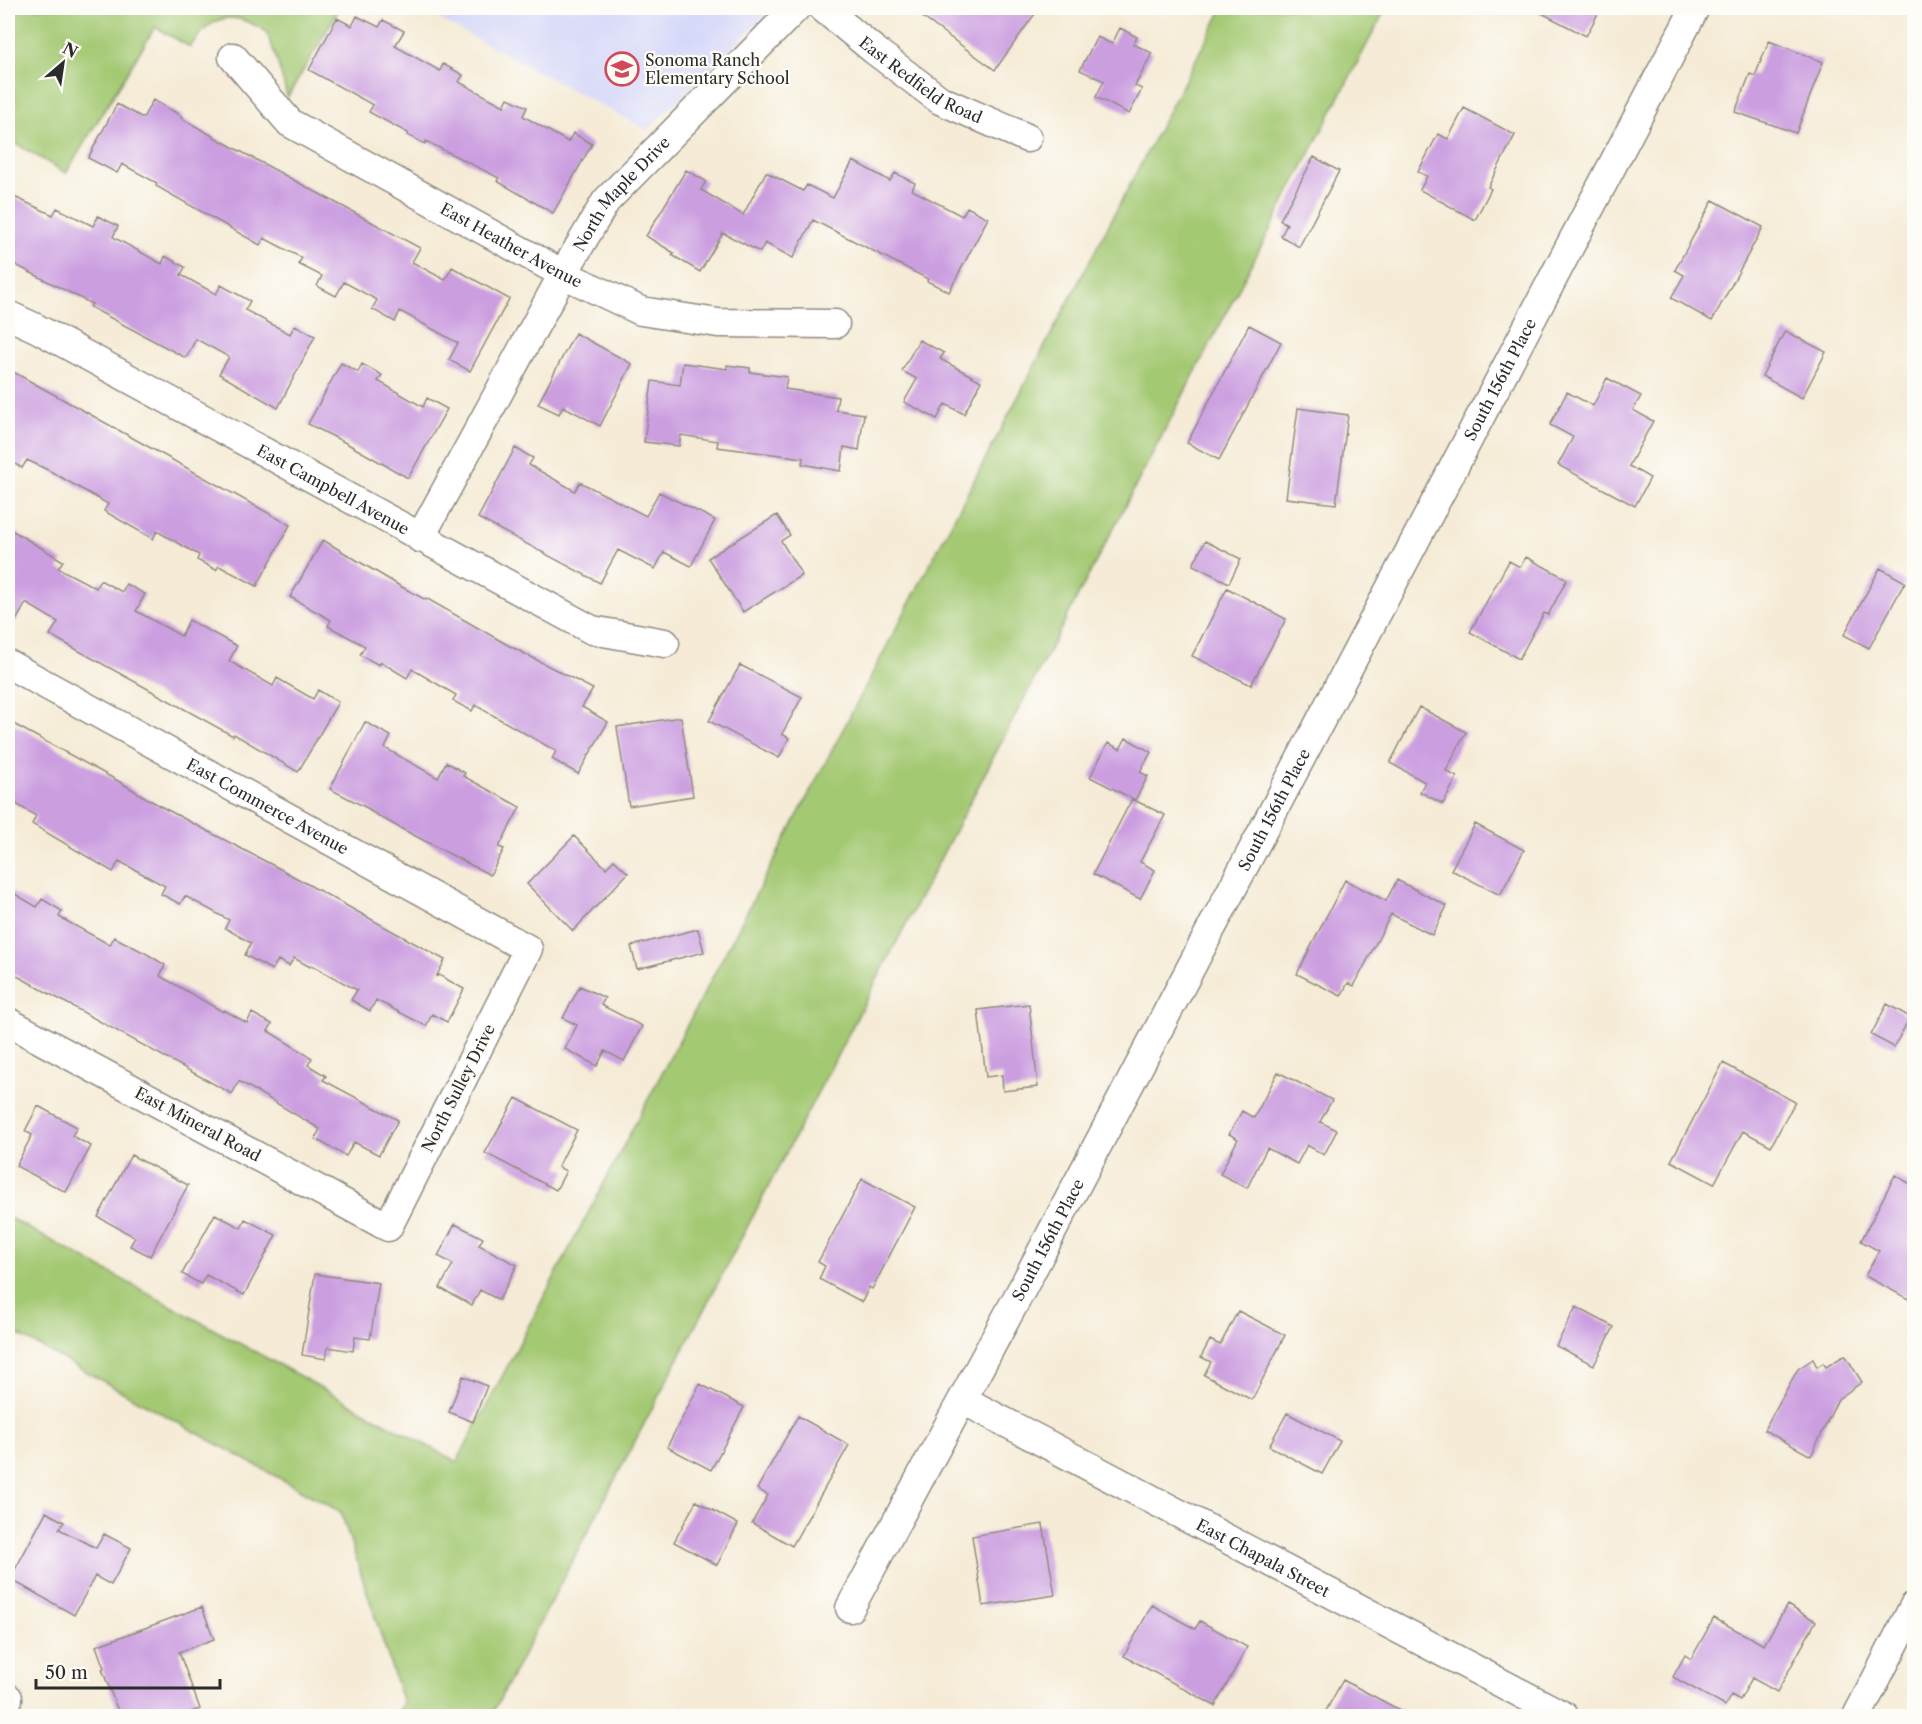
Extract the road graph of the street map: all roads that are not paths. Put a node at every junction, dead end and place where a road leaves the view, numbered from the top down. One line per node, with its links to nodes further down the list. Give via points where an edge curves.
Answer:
1 (796, 8): 6 (street, North Maple Drive, via 606,201)
2 (823, 8): 5 (street, East Redfield Road, via 940,100)
3 (1695, 8): 15 (street, South 156th Place)
4 (233, 57): 6 (street, East Heather Avenue, via 290,123)
5 (1027, 138)
6 (563, 274): 8 (street, East Heather Avenue, via 641,311 718,323); 9 (street, North Maple Drive)
7 (8, 315): 9 (street, East Campbell Avenue)
8 (835, 324)
9 (420, 538): 10 (street, East Campbell Avenue, via 592,630)
10 (665, 644)
11 (8, 664): 12 (street, East Commerce Avenue)
12 (528, 949): 14 (street, North Sulley Drive)
13 (8, 1022): 14 (street, East Mineral Road)
14 (388, 1227)
15 (963, 1400): 17 (street, South 156th Place); 18 (street, East Chapala Street)
16 (1914, 1606): 19 (street)
17 (850, 1608)
18 (1564, 1716)
19 (1857, 1716)

